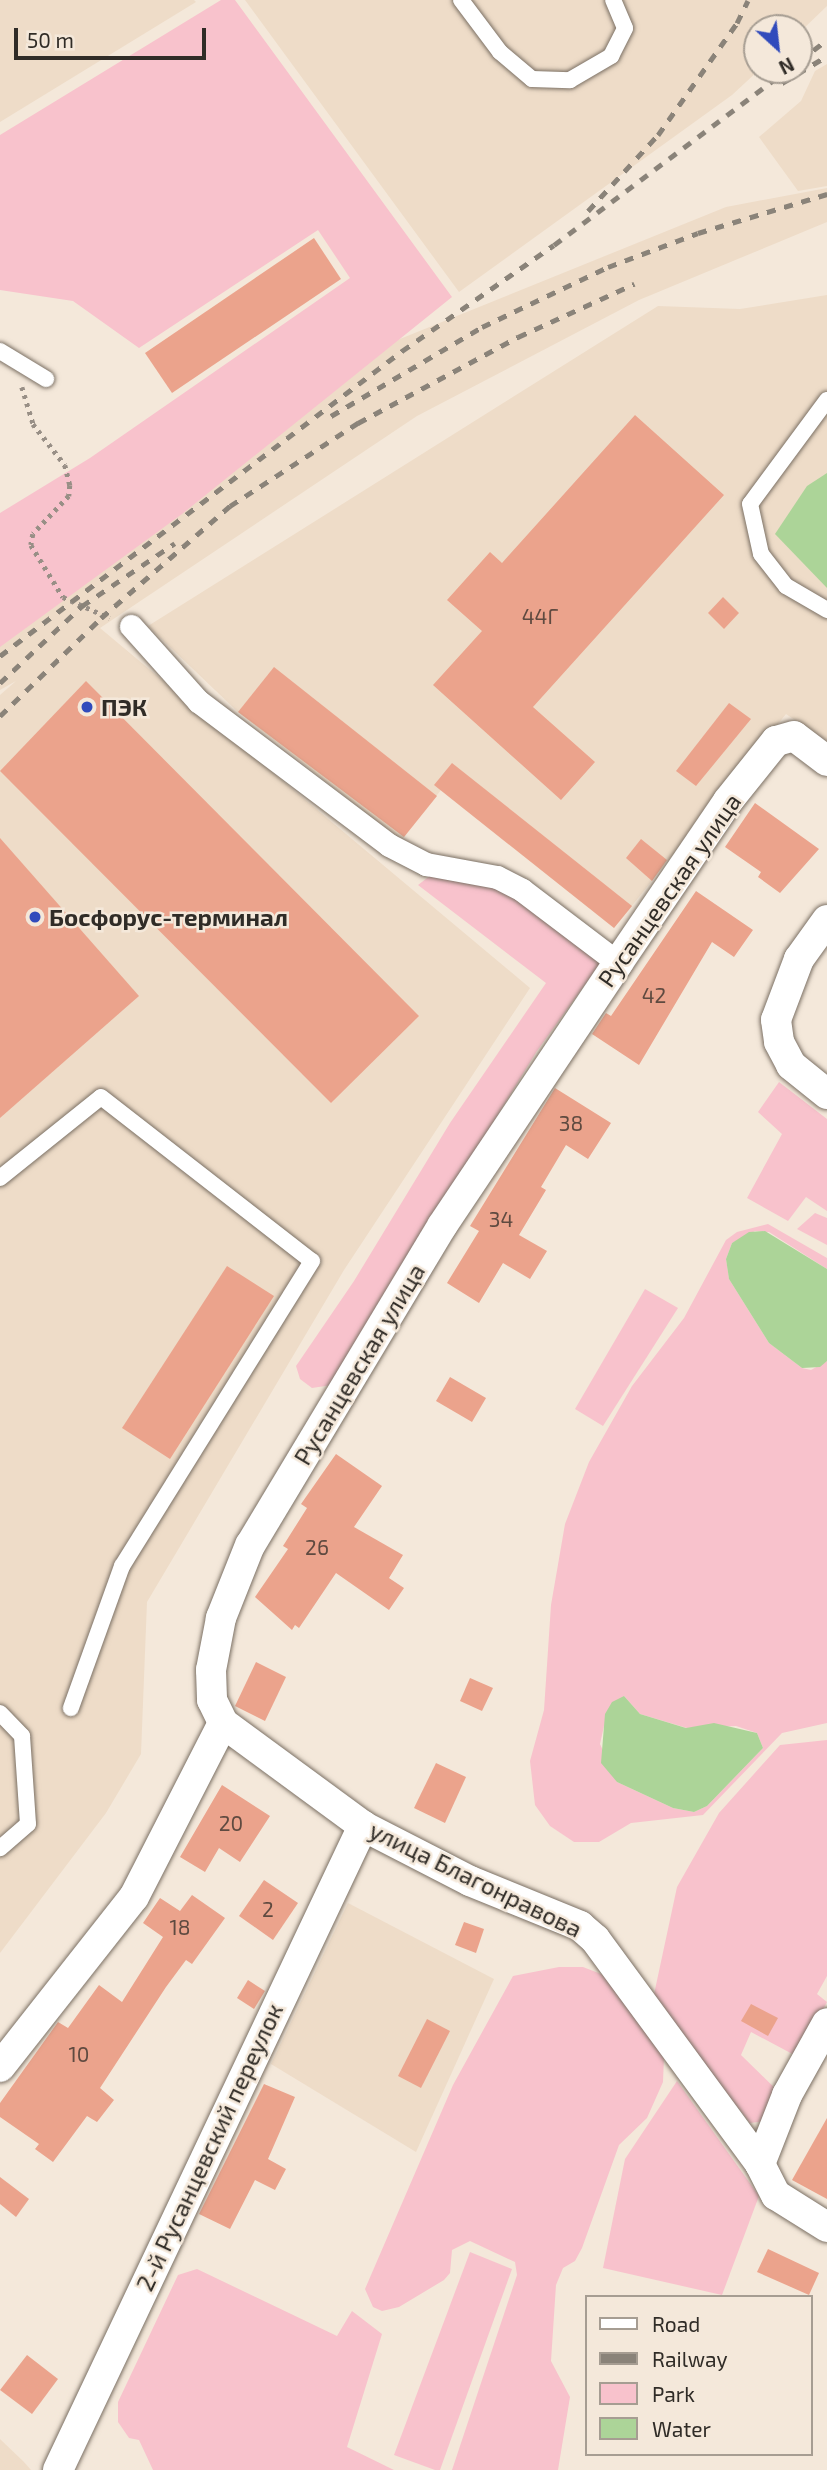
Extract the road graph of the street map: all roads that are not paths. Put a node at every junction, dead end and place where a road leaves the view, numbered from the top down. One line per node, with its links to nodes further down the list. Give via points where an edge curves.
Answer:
1 (461, 0): 2 (lane, via 500,52 532,79 570,80 611,56 625,28)
2 (613, 0)
3 (7, 355): 4 (lane)
4 (46, 379)
5 (827, 400): 6 (lane, via 750,504 761,554 786,586)
6 (827, 610)
7 (131, 626): 10 (street, via 198,701 389,845 426,864 497,877 522,890)
8 (827, 761): 10 (street, Русанцевская улица, via 794,736 776,741 728,801)
9 (827, 920): 11 (street, via 799,959 776,1020 779,1042 791,1065)
10 (618, 963): 15 (street, Русанцевская улица, via 442,1226 250,1545 221,1618 211,1670 212,1700)
11 (827, 1094)
12 (0, 1178): 13 (lane, via 101,1097 312,1261 122,1566)
13 (71, 1708)
14 (0, 1713): 17 (lane, via 22,1736 28,1824)
15 (223, 1723): 16 (street, улица Благонравова); 19 (street, via 134,1897)
16 (363, 1826): 20 (street, улица Благонравова, via 470,1881 580,1926 636,1990); 22 (street, 2-й Русанцевский переулок)
17 (0, 1848)
18 (827, 2023): 20 (street, via 787,2095)
19 (0, 2067)
20 (760, 2164): 21 (street, улица Благонравова, via 776,2195)
21 (827, 2227)
22 (58, 2470)

